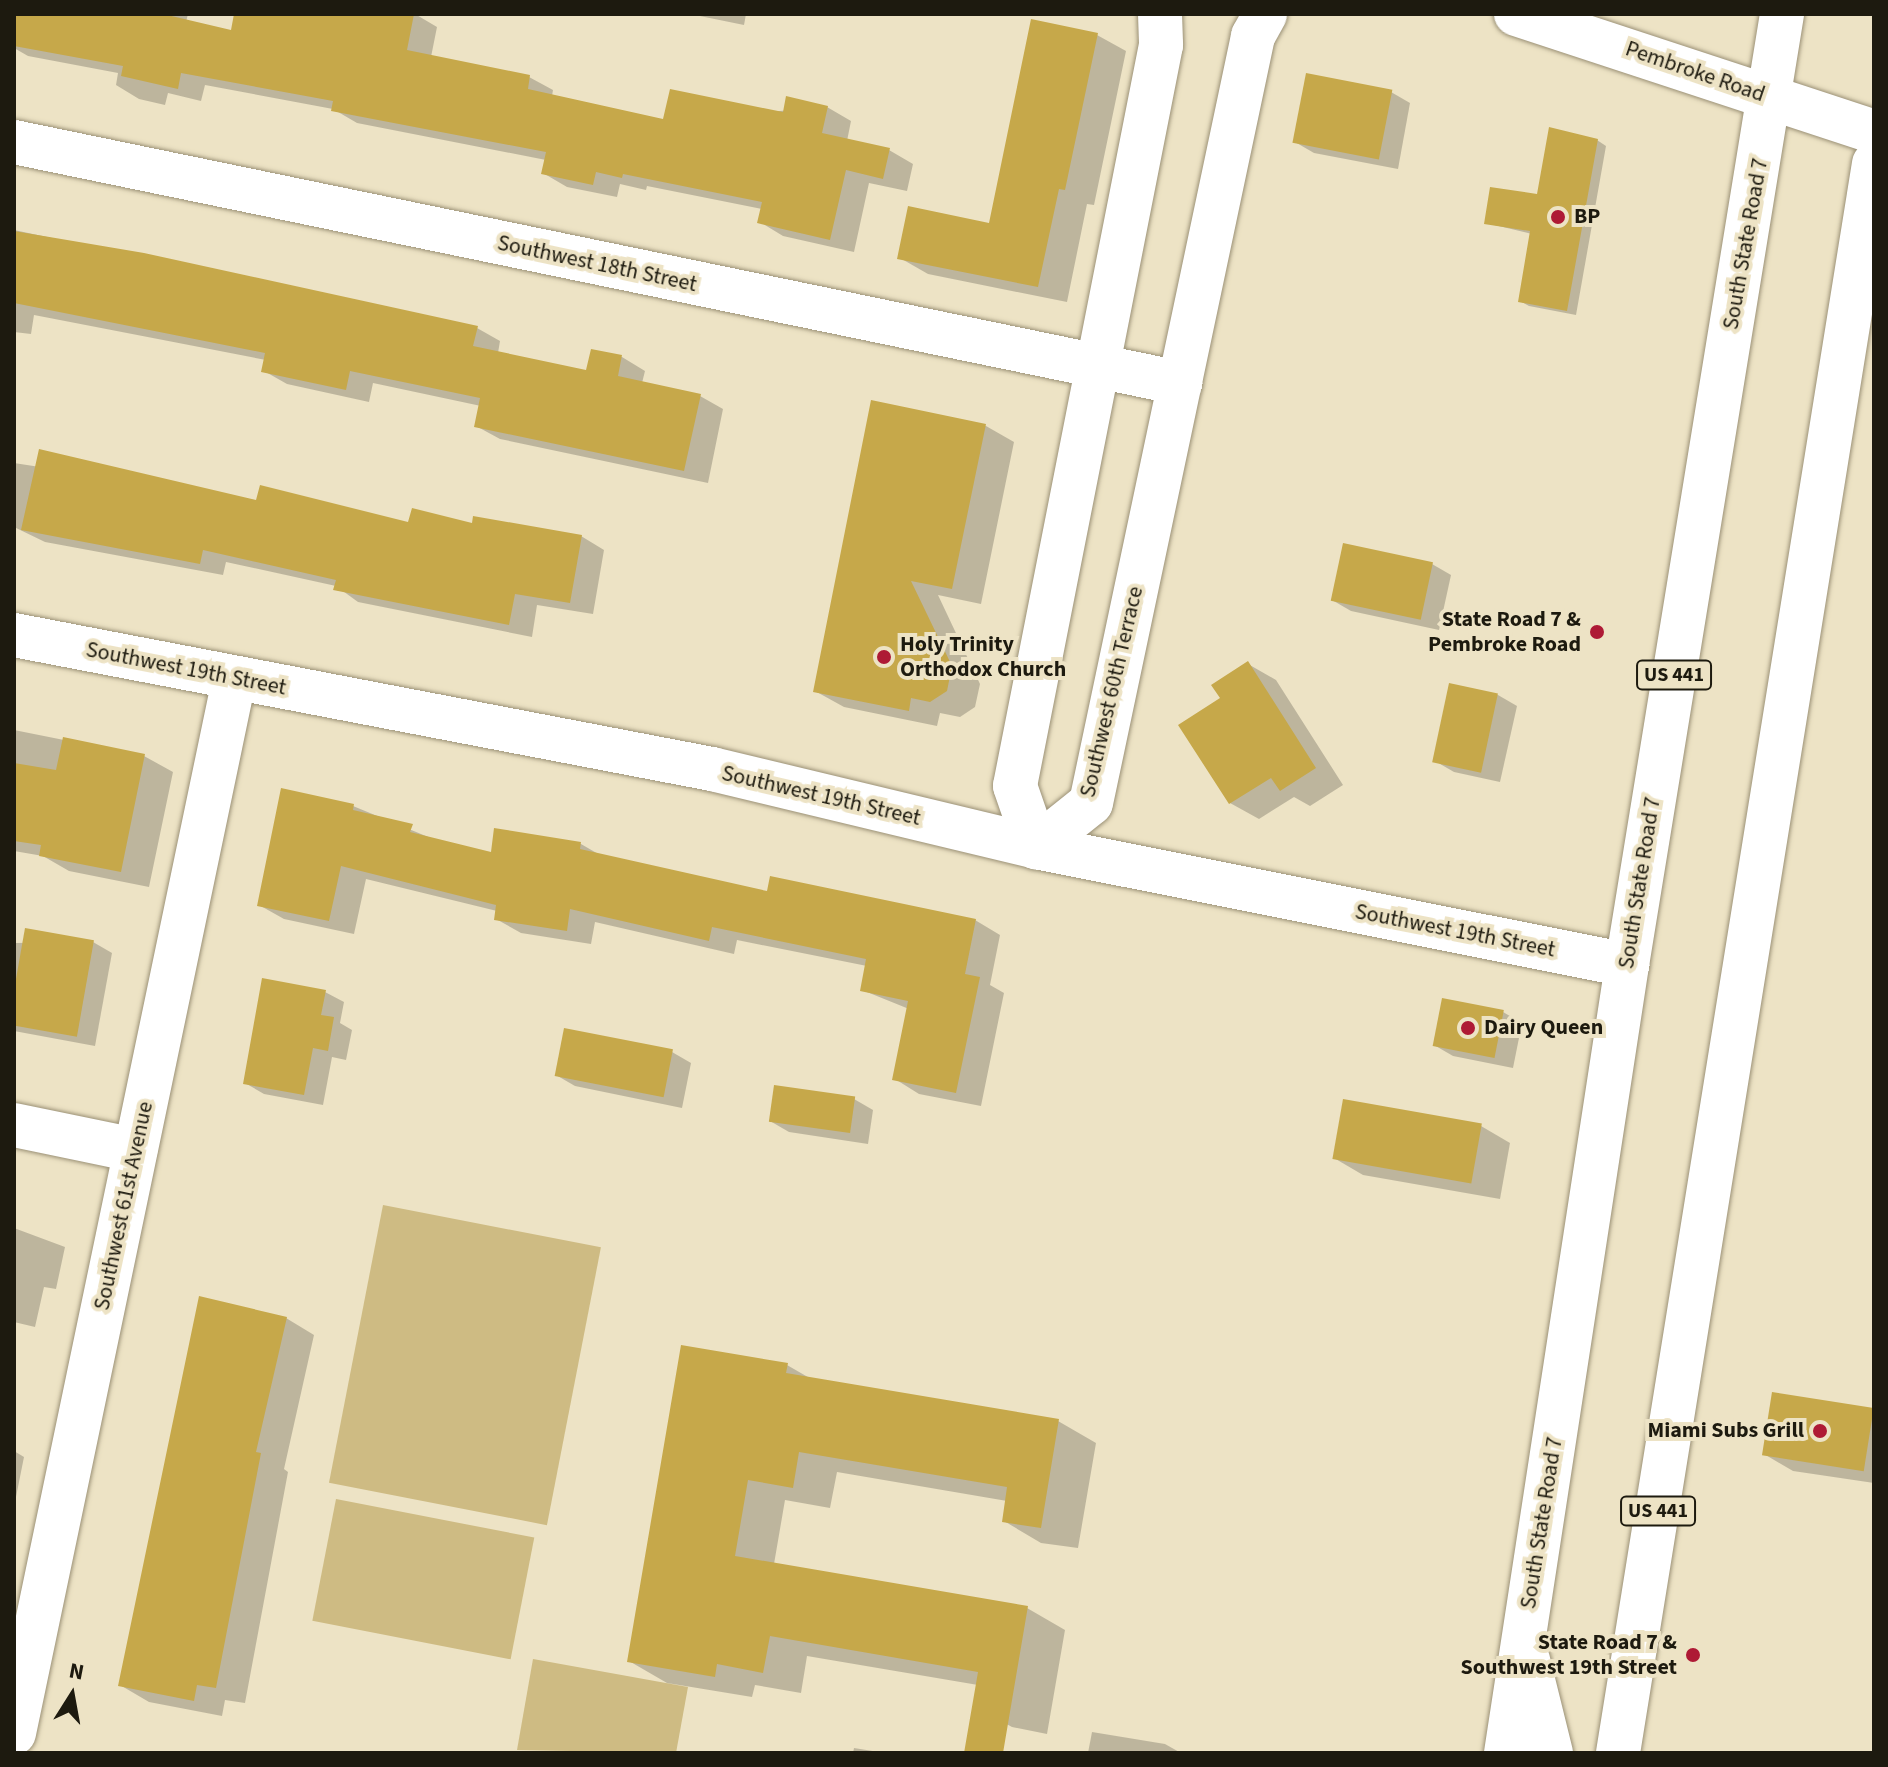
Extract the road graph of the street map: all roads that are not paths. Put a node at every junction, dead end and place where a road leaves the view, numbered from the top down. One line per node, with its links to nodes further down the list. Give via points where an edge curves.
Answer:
1 (1160, 14): 9 (street, via 1161,45)
2 (1265, 14): 10 (street, Southwest 60th Terrace, via 1253,36)
3 (1516, 14): 5 (street, Pembroke Road)
4 (1782, 14): 5 (street, South State Road 7 / US 441)
5 (1771, 97): 6 (street, Pembroke Road); 14 (street, South State Road 7 / US 441)
6 (1874, 132)
7 (14, 142): 9 (street, Southwest 18th Street)
8 (1874, 163): 22 (street, US 441)
9 (1099, 370): 10 (street, Southwest 18th Street); 13 (street, via 1015,786)
10 (1180, 383): 13 (street, Southwest 60th Terrace, via 1091,803)
11 (14, 635): 12 (street, Southwest 19th Street)
12 (234, 680): 13 (street, Southwest 19th Street, via 712,769); 16 (street, Southwest 61st Avenue)
13 (1036, 847): 14 (street, Southwest 19th Street)
14 (1627, 965): 17 (street, South State Road 7 / US 441)
15 (14, 1125): 16 (street)
16 (135, 1150): 18 (street, Southwest 61st Avenue)
17 (1523, 1642): 20 (street, South State Road 7 / US 441); 21 (street)
18 (23, 1646): 19 (street, Southwest 61st Avenue)
19 (14, 1733)
20 (1506, 1753)
21 (1551, 1753)
22 (1618, 1753)

